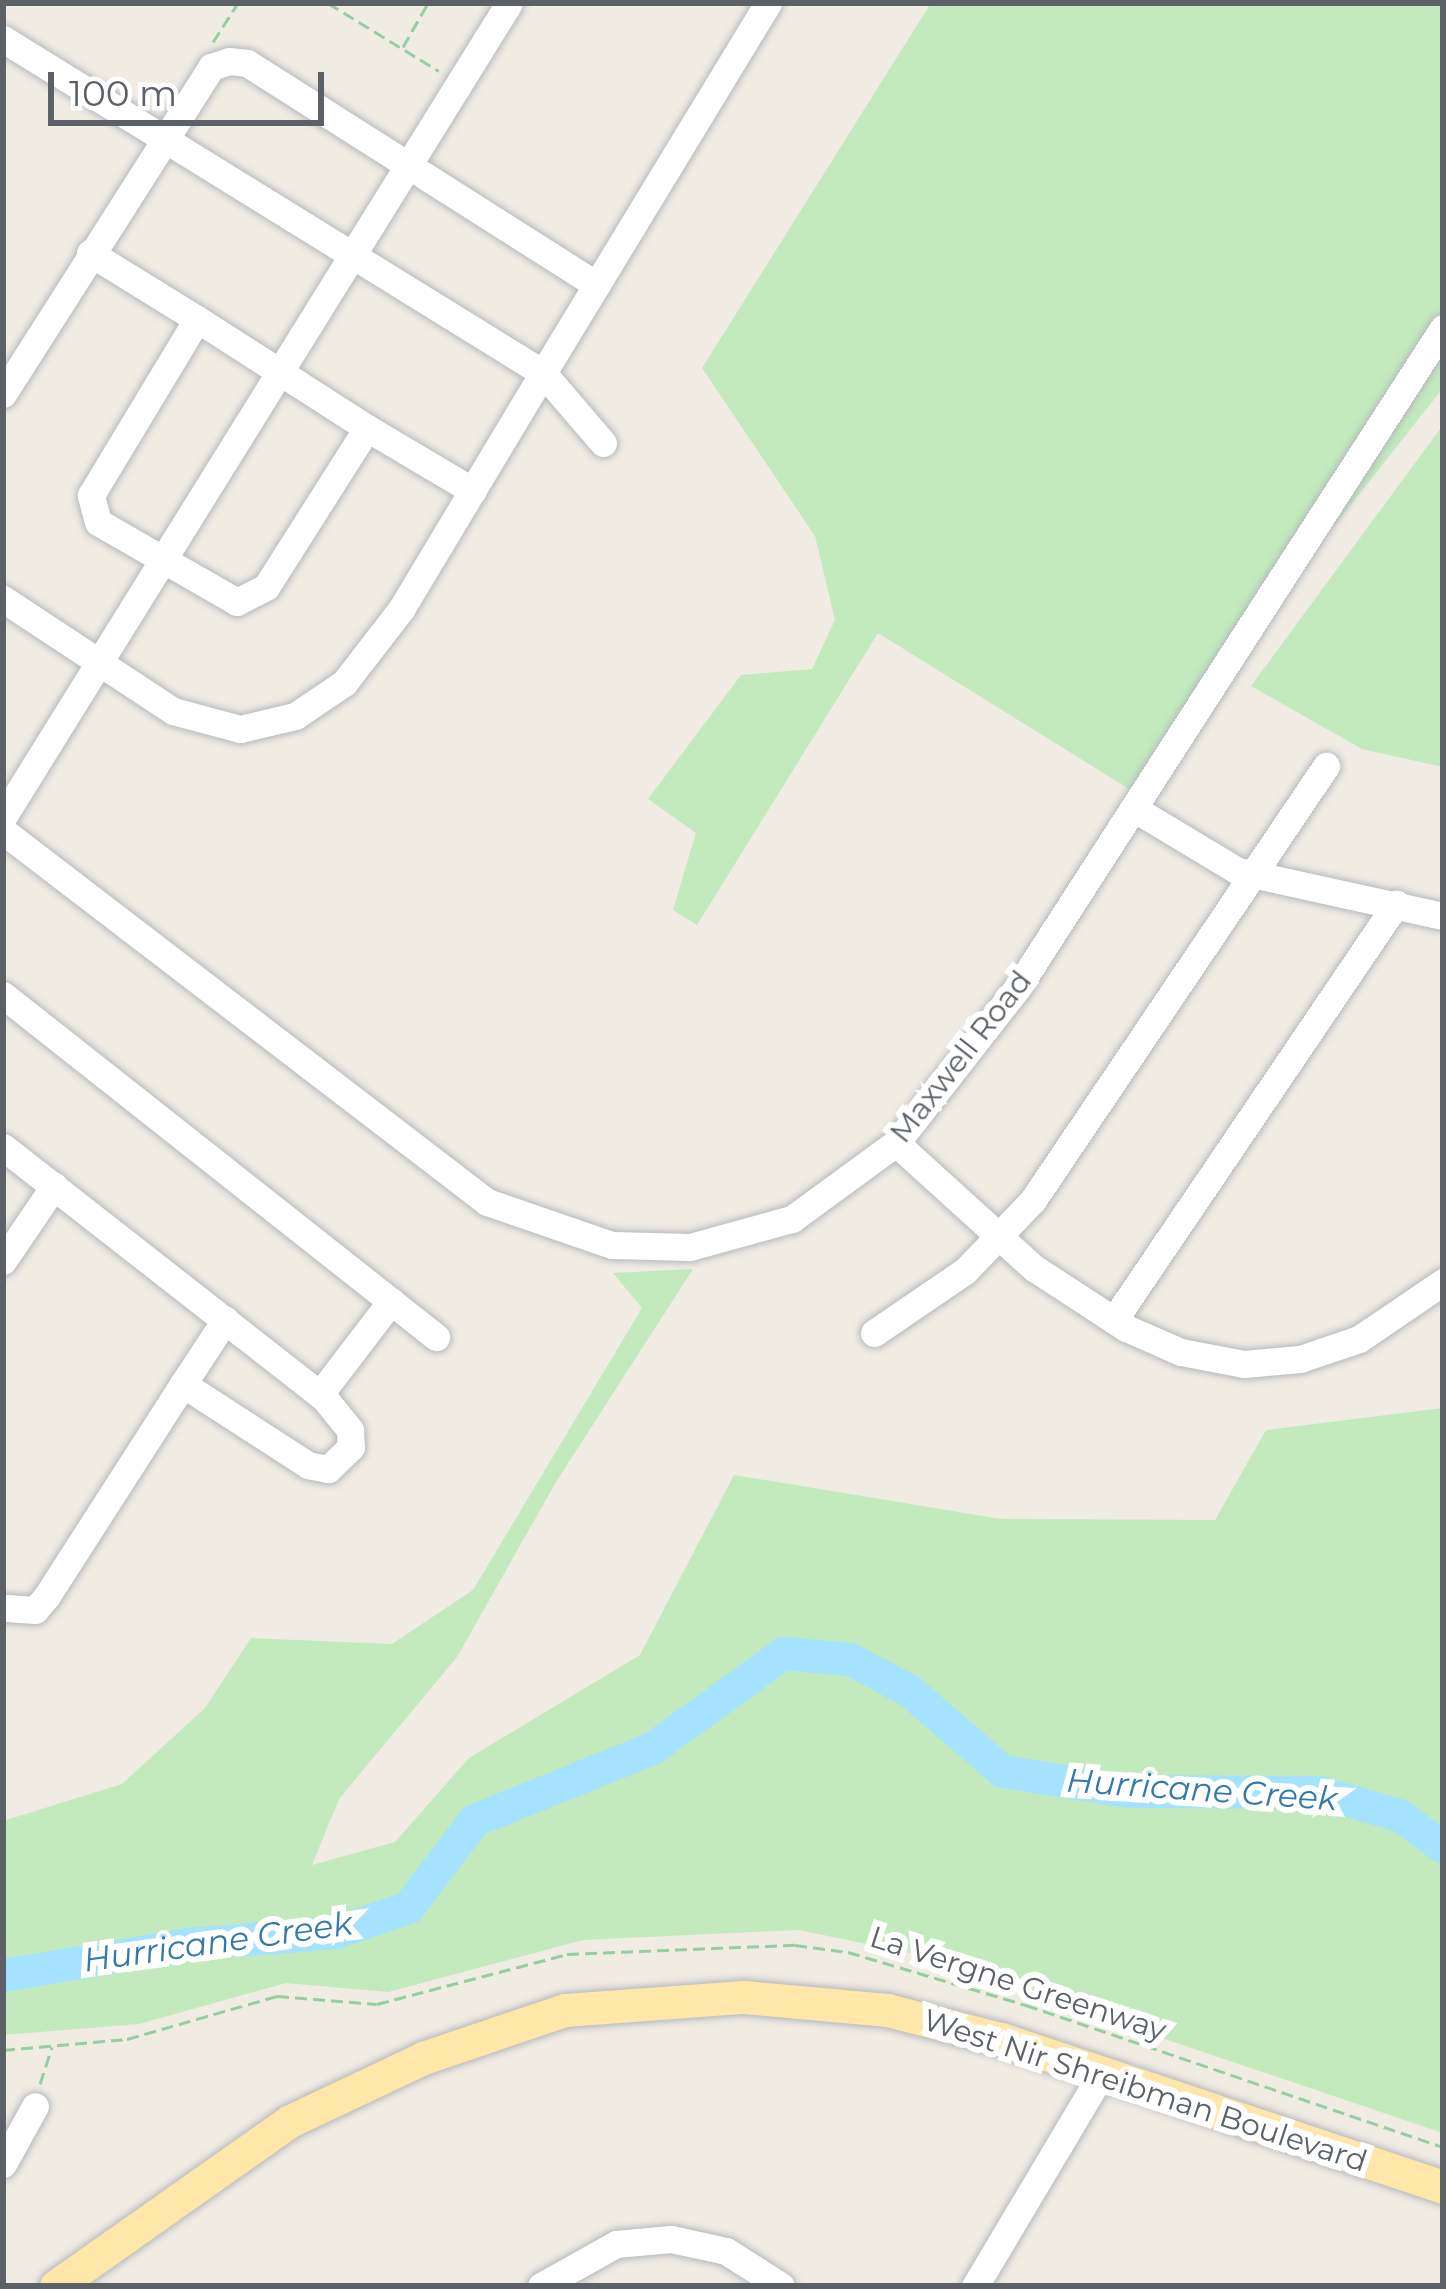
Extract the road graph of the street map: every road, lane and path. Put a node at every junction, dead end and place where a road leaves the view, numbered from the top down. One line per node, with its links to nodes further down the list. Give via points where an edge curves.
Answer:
1 (328, 3): 6 (path)
2 (428, 3): 6 (path)
3 (509, 3): 9 (street)
4 (768, 3): 12 (street)
5 (3, 39): 8 (street)
6 (402, 49): 7 (path)
7 (445, 75)
8 (167, 141): 9 (street, via 211,67 247,63); 10 (street); 11 (street)
9 (411, 166): 11 (street); 12 (street)
10 (90, 253): 13 (street); 17 (street)
11 (355, 257): 15 (street); 16 (street)
12 (596, 286): 15 (street)
13 (196, 320): 16 (street); 21 (street, via 92,495 98,522)
14 (1443, 328): 25 (street, Maxwell Road)
15 (543, 373): 19 (street); 20 (street)
16 (283, 374): 18 (street); 21 (street)
17 (3, 394)
18 (367, 428): 20 (street); 21 (street, via 256,598 212,594)
19 (603, 442)
20 (473, 491): 23 (street, via 344,683 295,716 241,729 173,711)
21 (164, 566): 23 (street)
22 (3, 599): 23 (street)
23 (102, 666): 26 (street)
24 (1326, 766): 28 (street)
25 (1138, 811): 28 (street, via 1192,849); 32 (street, Maxwell Road, via 1018,987)
26 (3, 817)
27 (3, 831): 32 (street, Maxwell Road, via 449,1178 548,1229 654,1247 740,1237 826,1201)
28 (1253, 875): 29 (street); 35 (street, via 1058,1168)
29 (1396, 904): 30 (street); 40 (street)
30 (1443, 916)
31 (3, 994): 38 (street)
32 (896, 1143): 35 (street)
33 (3, 1147): 34 (street)
34 (54, 1186): 36 (street); 39 (street)
35 (997, 1238): 40 (street); 41 (street, via 926,1302)
36 (3, 1261)
37 (1443, 1282): 40 (street, via 1359,1339 1300,1359 1244,1364 1181,1352)
38 (391, 1301): 42 (street); 44 (street)
39 (225, 1320): 43 (street); 44 (street)
40 (1114, 1320)
41 (874, 1334)
42 (436, 1337)
43 (183, 1384): 44 (street, via 308,1466 328,1469 344,1462 350,1430); 45 (street, via 47,1596 35,1610)
44 (320, 1394)
45 (3, 1608)
46 (52, 2045): 47 (path, La Vergne Greenway); 49 (path); 50 (path, La Vergne Greenway, via 127,2039 278,1996 377,2004 508,1966 766,1945 848,1952 937,1977)
47 (3, 2050)
48 (1102, 2073): 52 (main road, West Nir Shreibman Boulevard); 53 (main road, West Nir Shreibman Boulevard, via 887,2010 744,1997 565,2010 423,2058 290,2121); 56 (street)
49 (35, 2105): 51 (street)
50 (1443, 2147)
51 (3, 2164)
52 (1443, 2187)
53 (56, 2286)
54 (541, 2286): 55 (street, via 616,2244 671,2239 726,2251)
55 (781, 2286)
56 (975, 2286)

